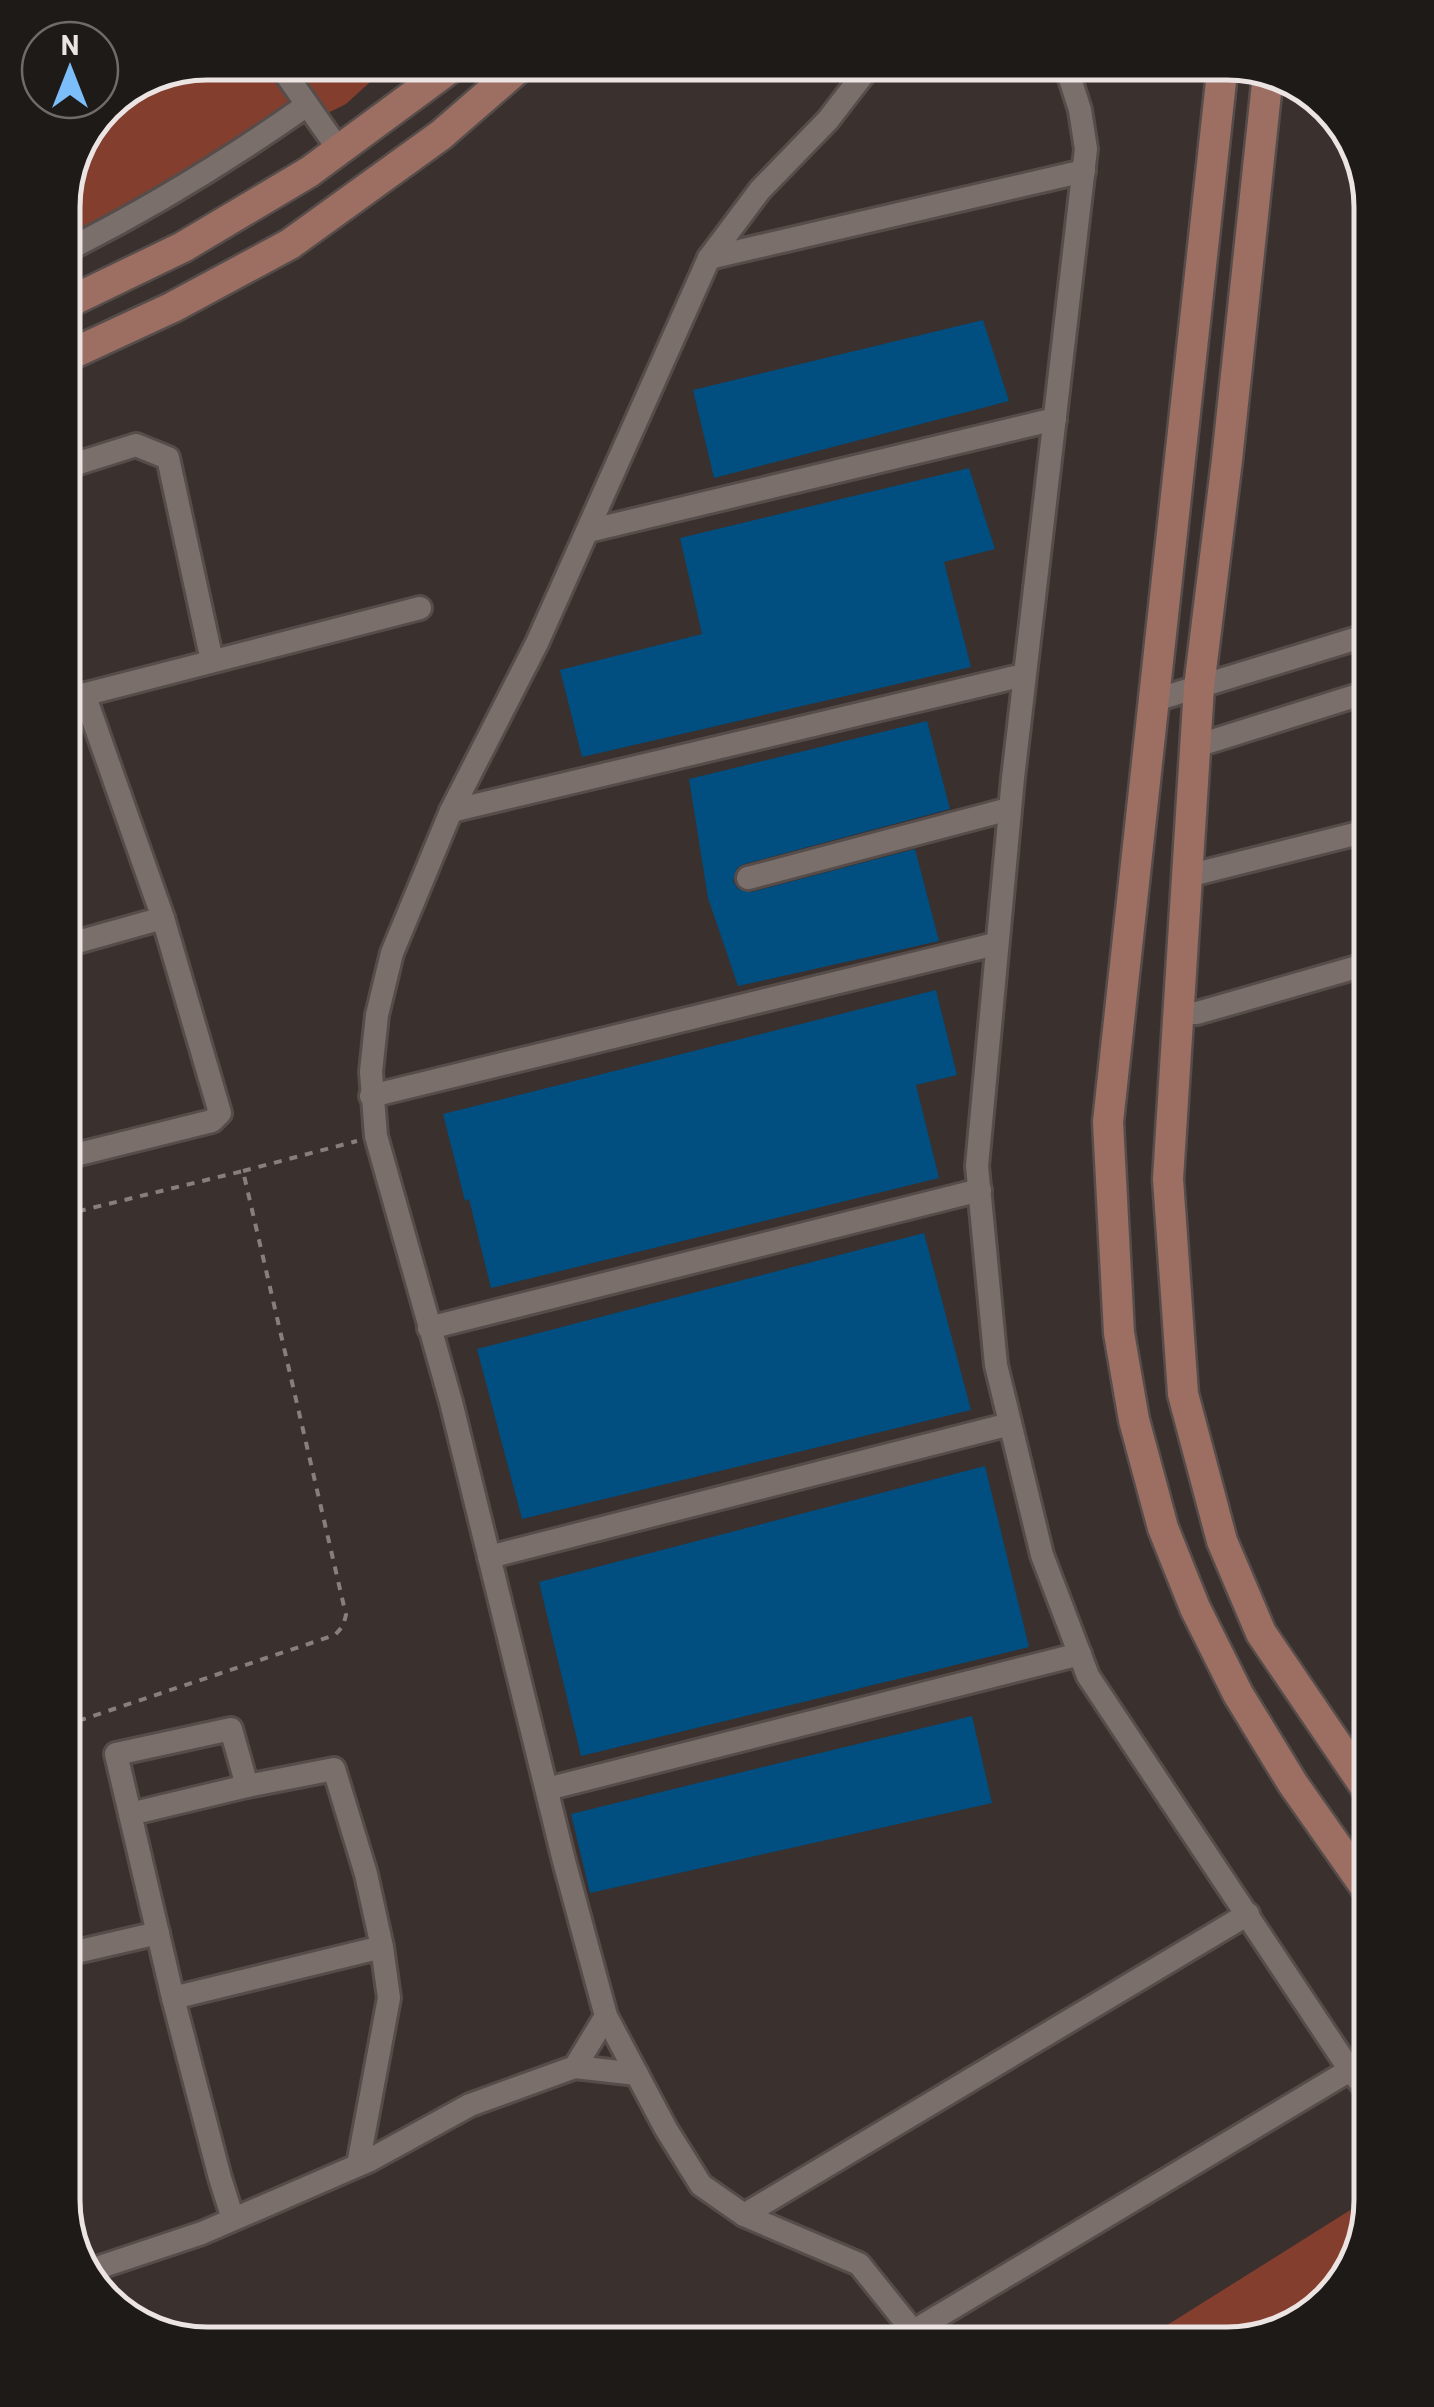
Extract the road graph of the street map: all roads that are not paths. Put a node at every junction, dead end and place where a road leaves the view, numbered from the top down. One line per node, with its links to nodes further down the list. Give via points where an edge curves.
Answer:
1 (290, 80): 9 (street)
2 (433, 80): 8 (street)
3 (504, 80): 10 (street)
4 (859, 80): 14 (street)
5 (1070, 80): 12 (street, via 1086,149)
6 (1221, 80): 27 (street)
7 (1267, 87): 24 (street)
8 (411, 97): 10 (street); 11 (street)
9 (307, 105): 11 (street); 13 (street, via 227,161)
10 (441, 135): 16 (street, via 290,244)
11 (339, 150): 15 (street, via 183,247)
12 (1084, 171): 14 (street); 17 (street)
13 (80, 244)
14 (709, 258): 19 (street)
15 (80, 297)
16 (80, 350)
17 (1055, 419): 19 (street); 23 (street)
18 (80, 463): 22 (street, via 136,445 168,458)
19 (588, 531): 31 (street)
20 (420, 608): 22 (street)
21 (1354, 640): 24 (street)
22 (212, 661): 25 (street)
23 (1024, 676): 30 (street); 31 (street)
24 (1199, 687): 27 (street); 29 (street)
25 (80, 695)
26 (1354, 697): 29 (street)
27 (1152, 701): 51 (street, via 1108,1122 1119,1333 1134,1420 1163,1528 1195,1608 1238,1694)
28 (80, 714): 35 (street)
29 (1196, 746): 33 (street)
30 (1009, 809): 34 (street); 37 (street)
31 (451, 811): 40 (street, via 392,952 377,1016)
32 (1354, 834): 33 (street)
33 (1187, 876): 39 (street)
34 (748, 878)
35 (164, 918): 36 (street); 41 (street, via 220,1113 212,1121)
36 (80, 941)
37 (995, 944): 40 (street); 42 (street)
38 (1354, 968): 39 (street)
39 (1178, 1013): 47 (street, via 1168,1178 1183,1394 1222,1540 1261,1633)
40 (371, 1096): 43 (street)
41 (80, 1154)
42 (980, 1190): 43 (street); 44 (street, via 996,1365)
43 (429, 1328): 45 (street)
44 (1010, 1424): 45 (street); 46 (street, via 1042,1555)
45 (489, 1557): 49 (street)
46 (1080, 1654): 49 (street); 52 (street, via 1088,1676)
47 (1354, 1768)
48 (247, 1786): 50 (street); 50 (street, via 232,1729 116,1754); 54 (street, via 334,1769)
49 (547, 1789): 57 (street)
50 (130, 1814): 53 (street)
51 (1354, 1870)
52 (1248, 1914): 59 (street); 63 (street)
53 (158, 1933): 55 (street); 56 (street)
54 (382, 1948): 56 (street); 62 (street, via 389,1998)
55 (80, 1951)
56 (173, 1998): 64 (street)
57 (606, 2016): 58 (street); 60 (street)
58 (575, 2067): 60 (street); 62 (street, via 470,2105)
59 (1350, 2070): 61 (street); 67 (street)
60 (636, 2074): 63 (street, via 701,2185)
61 (1354, 2075)
62 (363, 2163): 64 (street)
63 (744, 2216): 66 (street, via 859,2264)
64 (234, 2219): 65 (street)
65 (99, 2267)
66 (910, 2327)
67 (917, 2327)

